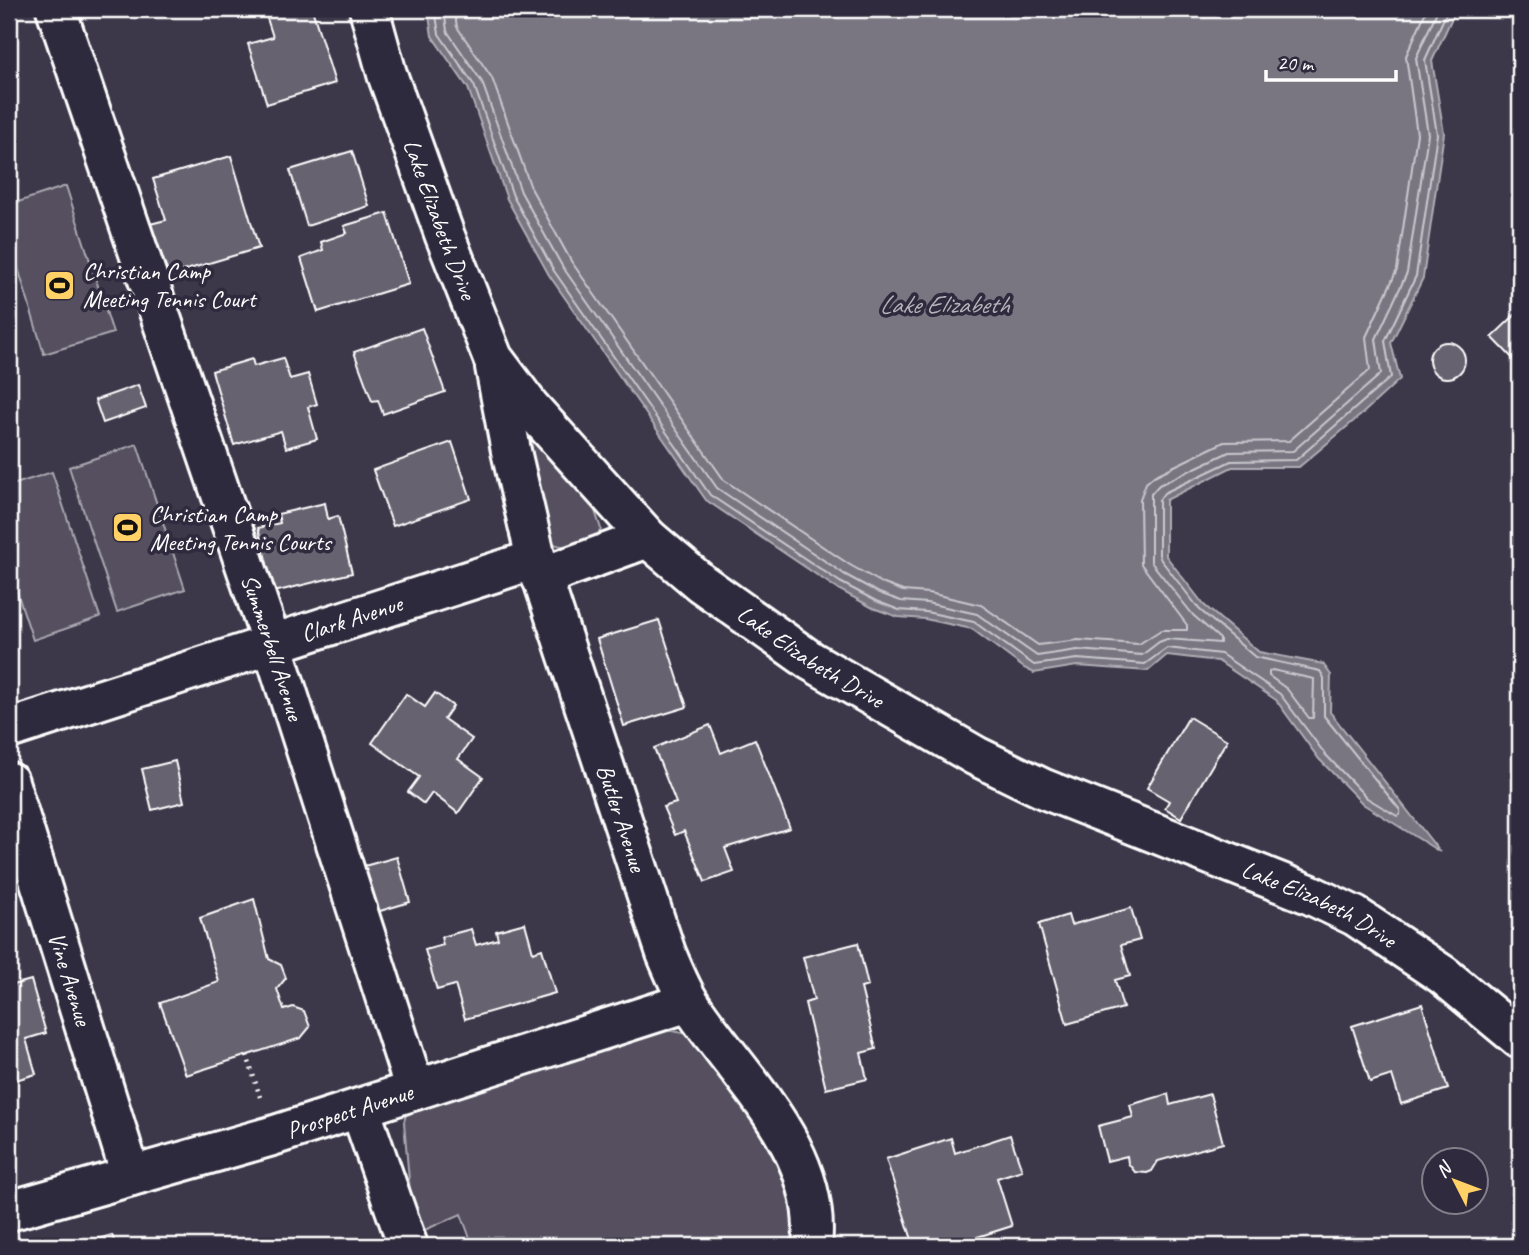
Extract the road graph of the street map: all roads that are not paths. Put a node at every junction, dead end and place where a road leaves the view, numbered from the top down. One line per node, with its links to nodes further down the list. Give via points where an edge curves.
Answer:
1 (56, 9): 6 (street, Summerbell Avenue)
2 (369, 9): 3 (street, Lake Elizabeth Drive, via 387,74)
3 (493, 358): 4 (street, Lake Elizabeth Drive, via 555,436); 5 (street, Butler Avenue)
4 (648, 538): 5 (street, Clark Avenue); 10 (street, Lake Elizabeth Drive, via 711,591 811,661 976,756 1044,789 1355,916 1443,975)
5 (539, 568): 6 (street, Clark Avenue); 9 (street, Butler Avenue, via 666,953)
6 (272, 644): 7 (street, Clark Avenue); 11 (street, Summerbell Avenue)
7 (9, 729)
8 (9, 782): 13 (street, Vine Avenue)
9 (689, 1002): 11 (street, Prospect Avenue); 16 (street, Butler Avenue, via 799,1158 812,1214)
10 (1520, 1039)
11 (415, 1090): 12 (street, Prospect Avenue)
12 (360, 1108): 13 (street, Prospect Avenue); 15 (street)
13 (131, 1176): 14 (street, Prospect Avenue)
14 (9, 1211)
15 (408, 1246)
16 (812, 1246)

